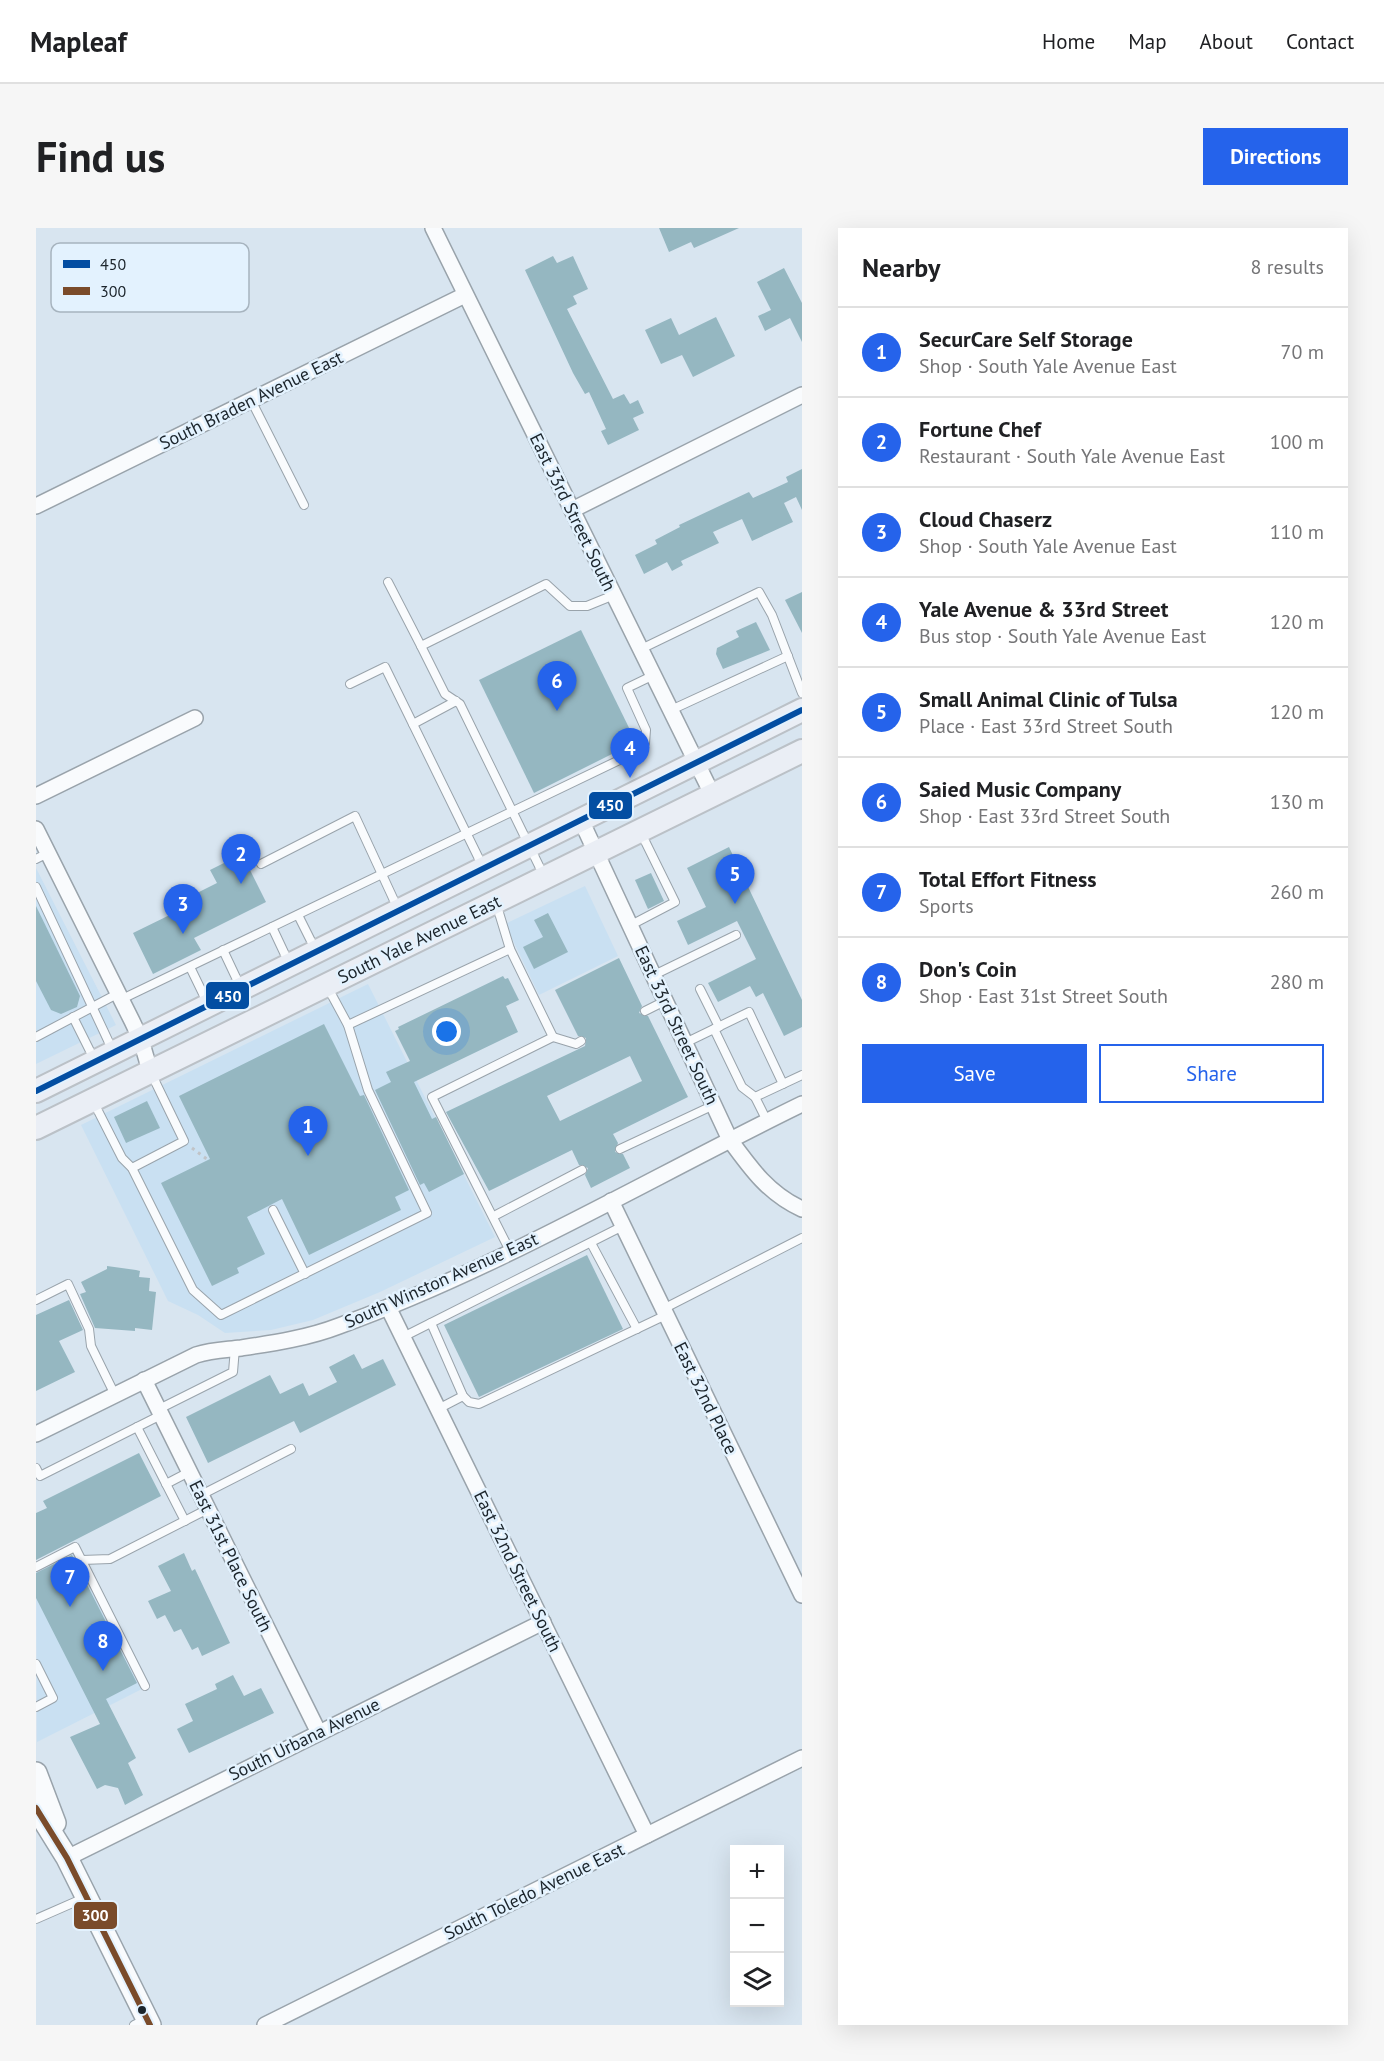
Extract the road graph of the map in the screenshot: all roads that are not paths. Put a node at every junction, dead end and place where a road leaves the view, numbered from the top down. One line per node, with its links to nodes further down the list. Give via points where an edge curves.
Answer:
1 (433, 228): 2 (street, East 33rd Street South)
2 (465, 295): 4 (street, South Braden Avenue East); 7 (street, East 33rd Street South)
3 (802, 395): 7 (street)
4 (251, 400): 5 (lane); 6 (street, South Braden Avenue East)
5 (304, 505)
6 (36, 506)
7 (572, 510): 9 (street, East 33rd Street South)
8 (388, 582): 10 (lane)
9 (614, 594): 10 (lane, via 587,606 570,606 546,584); 11 (street, East 33rd Street South)
10 (421, 646): 16 (lane, via 445,694)
11 (641, 649): 12 (lane, via 759,592); 13 (street, East 33rd Street South)
12 (788, 656): 15 (lane); 17 (lane)
13 (654, 675): 17 (street, East 33rd Street South); 25 (lane, via 627,688 646,730 645,743 636,752)
14 (350, 684): 20 (lane, via 385,667)
15 (802, 693)
16 (456, 701): 20 (lane); 25 (lane)
17 (671, 710): 22 (street, East 33rd Street South)
18 (802, 710): 22 (main road, South Yale Avenue East)
19 (195, 717): 23 (street)
20 (413, 724): 28 (lane)
21 (802, 751): 24 (main road, South Yale Avenue East)
22 (696, 761): 24 (street, East 33rd Street South); 26 (main road, South Yale Avenue East)
23 (36, 796)
24 (713, 796): 29 (main road, South Yale Avenue East)
25 (512, 810): 28 (lane); 30 (lane)
26 (580, 818): 30 (main road, South Yale Avenue East); 31 (street, East 33rd Street South)
27 (36, 831): 32 (street)
28 (466, 832): 34 (lane); 35 (lane)
29 (640, 832): 31 (main road, South Yale Avenue East); 41 (lane, via 675,902)
30 (529, 844): 34 (main road, South Yale Avenue East); 36 (lane)
31 (597, 853): 36 (main road, South Yale Avenue East); 41 (street, East 33rd Street South)
32 (42, 856): 53 (street)
33 (261, 864): 35 (lane, via 355,816)
34 (483, 867): 39 (main road, South Yale Avenue East)
35 (382, 874): 39 (lane); 40 (lane)
36 (545, 878): 38 (main road, South Yale Avenue East)
37 (36, 887): 56 (lane)
38 (495, 902): 44 (lane); 50 (main road, South Yale Avenue East)
39 (398, 910): 46 (main road, South Yale Avenue East)
40 (298, 915): 42 (lane); 46 (lane)
41 (631, 925): 49 (street, East 33rd Street South)
42 (272, 927): 45 (lane); 47 (lane)
43 (736, 935): 49 (lane)
44 (510, 949): 59 (lane); 61 (lane)
45 (223, 950): 48 (lane); 52 (lane)
46 (317, 952): 47 (main road, South Yale Avenue East)
47 (290, 965): 52 (main road, South Yale Avenue East)
48 (190, 967): 53 (lane); 55 (lane)
49 (654, 975): 54 (street, East 33rd Street South)
50 (326, 984): 59 (lane); 67 (main road, South Yale Avenue East)
51 (700, 989): 60 (lane)
52 (242, 990): 55 (main road, South Yale Avenue East)
53 (121, 996): 56 (lane); 63 (street)
54 (666, 1001): 57 (lane); 65 (street, East 33rd Street South)
55 (209, 1006): 63 (main road, South Yale Avenue East)
56 (93, 1007): 58 (lane); 66 (lane)
57 (645, 1011)
58 (73, 1017): 62 (lane); 66 (lane)
59 (348, 1025): 89 (lane, via 368,1090 428,1213)
60 (716, 1028): 65 (lane); 69 (lane, via 749,1012); 71 (lane, via 742,1087)
61 (553, 1036): 64 (lane, via 576,1044); 84 (lane, via 432,1097)
62 (36, 1037)
63 (141, 1040): 66 (main road, South Yale Avenue East); 67 (street)
64 (581, 1041)
65 (685, 1043): 74 (street, East 33rd Street South)
66 (105, 1057): 70 (main road, South Yale Avenue East)
67 (150, 1071): 72 (main road, South Yale Avenue East); 79 (lane, via 184,1141)
68 (802, 1075): 69 (lane)
69 (783, 1084): 71 (lane)
70 (36, 1091)
71 (755, 1097): 75 (lane)
72 (93, 1100): 76 (main road, South Yale Avenue East); 79 (lane, via 122,1158)
73 (802, 1104): 75 (street, South Winston Avenue East)
74 (715, 1105): 77 (street, East 33rd Street South); 78 (lane)
75 (767, 1121): 77 (street, South Winston Avenue East)
76 (36, 1128)
77 (730, 1140): 81 (street, South Winston Avenue East); 82 (street, East 33rd Street South, via 770,1189 783,1201)
78 (621, 1149)
79 (132, 1168): 89 (lane, via 193,1290 221,1315)
80 (582, 1170): 84 (lane)
81 (611, 1200): 85 (street, East 32nd Place); 88 (street, South Winston Avenue East)
82 (802, 1209)
83 (273, 1210): 89 (lane)
84 (494, 1216): 88 (lane)
85 (623, 1226): 87 (lane); 92 (street, East 32nd Place)
86 (802, 1238): 92 (lane)
87 (591, 1243): 93 (lane); 94 (lane)
88 (510, 1251): 91 (street, South Winston Avenue East)
89 (305, 1274)
90 (36, 1300): 98 (lane, via 68,1284)
91 (388, 1307): 95 (street, East 32nd Street South); 96 (street, South Winston Avenue East, via 314,1334)
92 (665, 1312): 94 (lane); 112 (street, East 32nd Place)
93 (431, 1323): 95 (lane); 99 (lane)
94 (637, 1329): 99 (lane, via 478,1404)
95 (403, 1337): 100 (street, East 32nd Street South)
96 (235, 1348): 97 (street, South Winston Avenue East, via 213,1349); 101 (lane, via 233,1372)
97 (144, 1380): 98 (street, South Winston Avenue East); 101 (street, East 31st Place South)
98 (115, 1395): 103 (street, South Winston Avenue East)
99 (463, 1396): 100 (lane)
100 (438, 1409): 113 (street, East 32nd Street South)
101 (160, 1412): 102 (lane); 106 (street, East 31st Place South)
102 (137, 1427): 105 (lane, via 40,1476); 107 (lane)
103 (37, 1429)
104 (291, 1449): 108 (lane)
105 (36, 1468)
106 (189, 1472): 107 (lane); 108 (street, East 31st Place South)
107 (166, 1484): 109 (lane)
108 (204, 1502): 109 (lane); 117 (street, East 31st Place South)
109 (185, 1521): 110 (lane, via 110,1558)
110 (82, 1560): 111 (lane, via 75,1547); 115 (lane)
111 (36, 1566)
112 (802, 1595)
113 (543, 1622): 117 (street, South Urbana Avenue); 121 (street, East 32nd Street South)
114 (36, 1664): 116 (lane, via 52,1698)
115 (146, 1686)
116 (36, 1707)
117 (318, 1731): 122 (street, South Urbana Avenue)
118 (802, 1758): 121 (street, South Toledo Avenue East)
119 (36, 1773): 122 (main road)
120 (36, 1808): 122 (main road)
121 (647, 1835): 127 (street, South Toledo Avenue East)
122 (67, 1858): 123 (main road)
123 (87, 1897): 125 (lane); 126 (main road)
124 (36, 1908): 125 (lane)
125 (38, 1918)
126 (144, 2023)
127 (265, 2025)

